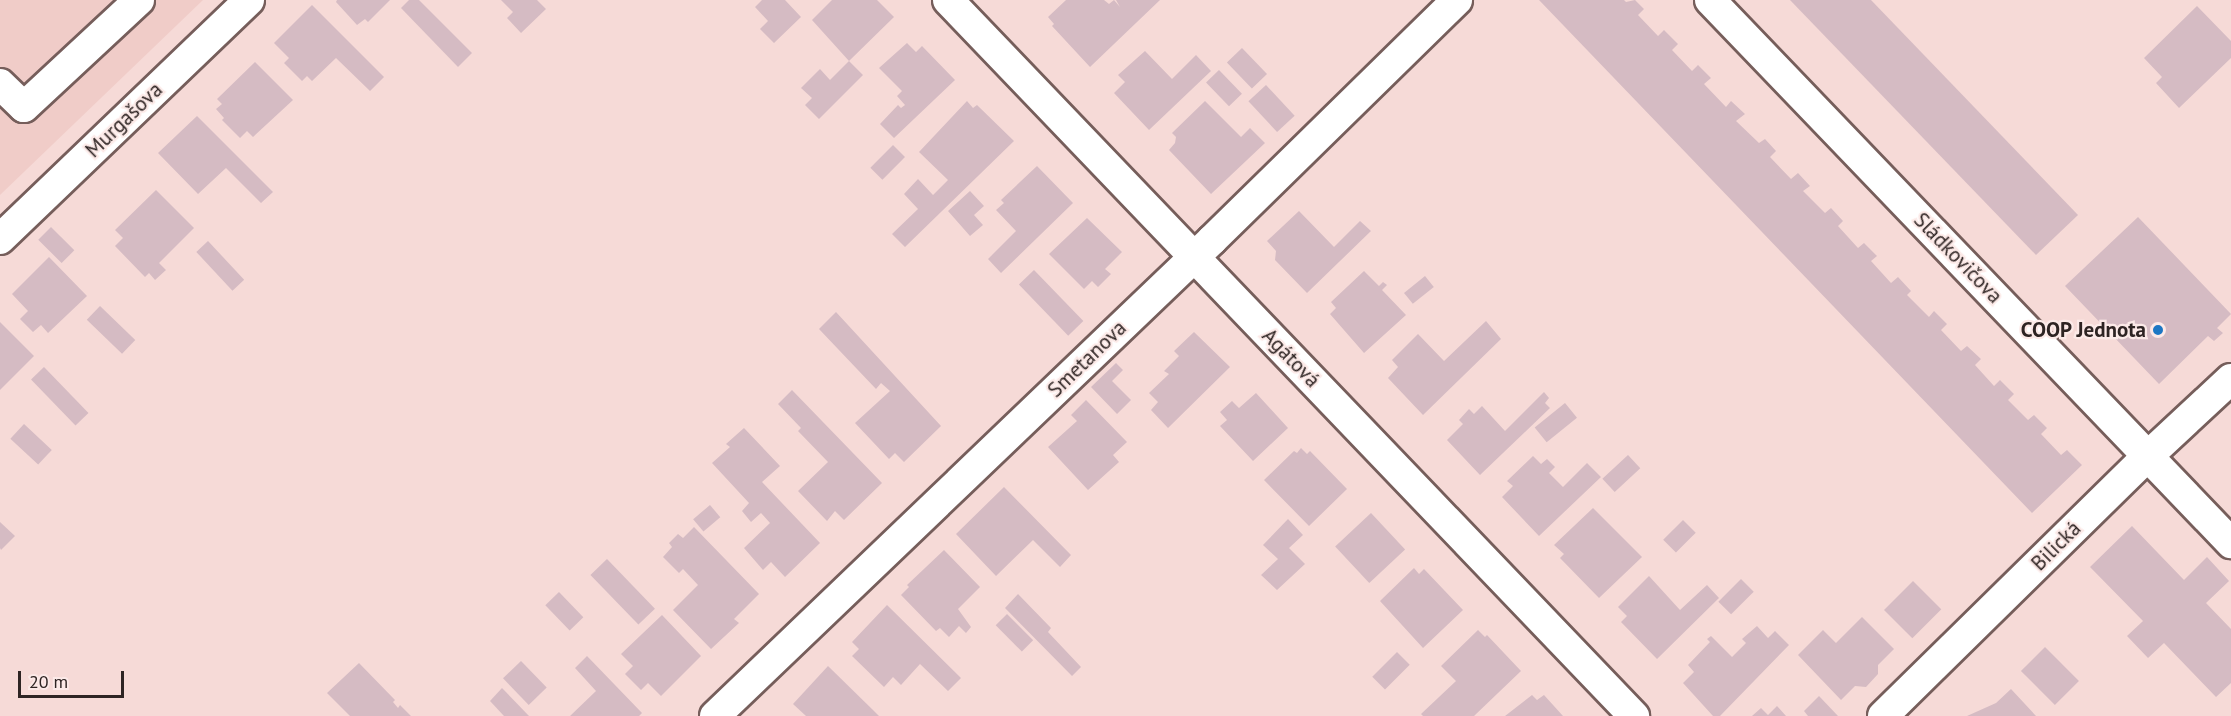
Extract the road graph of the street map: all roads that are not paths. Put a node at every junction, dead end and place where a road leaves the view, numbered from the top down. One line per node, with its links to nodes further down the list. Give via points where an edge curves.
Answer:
1 (139, 0): 6 (street, via 24,107)
2 (249, 0): 7 (street, Murgašova)
3 (948, 0): 8 (street, Agátová)
4 (1457, 0): 8 (street, Smetanova)
5 (1710, 0): 10 (street, Sládkovičova)
6 (0, 84)
7 (0, 239)
8 (1194, 256): 12 (street, Smetanova); 13 (street, Agátová)
9 (2231, 380): 10 (street, Bilická)
10 (2148, 456): 11 (street, Sládkovičova); 14 (street, Bilická)
11 (2231, 543)
12 (715, 716)
13 (1634, 716)
14 (1883, 716)

